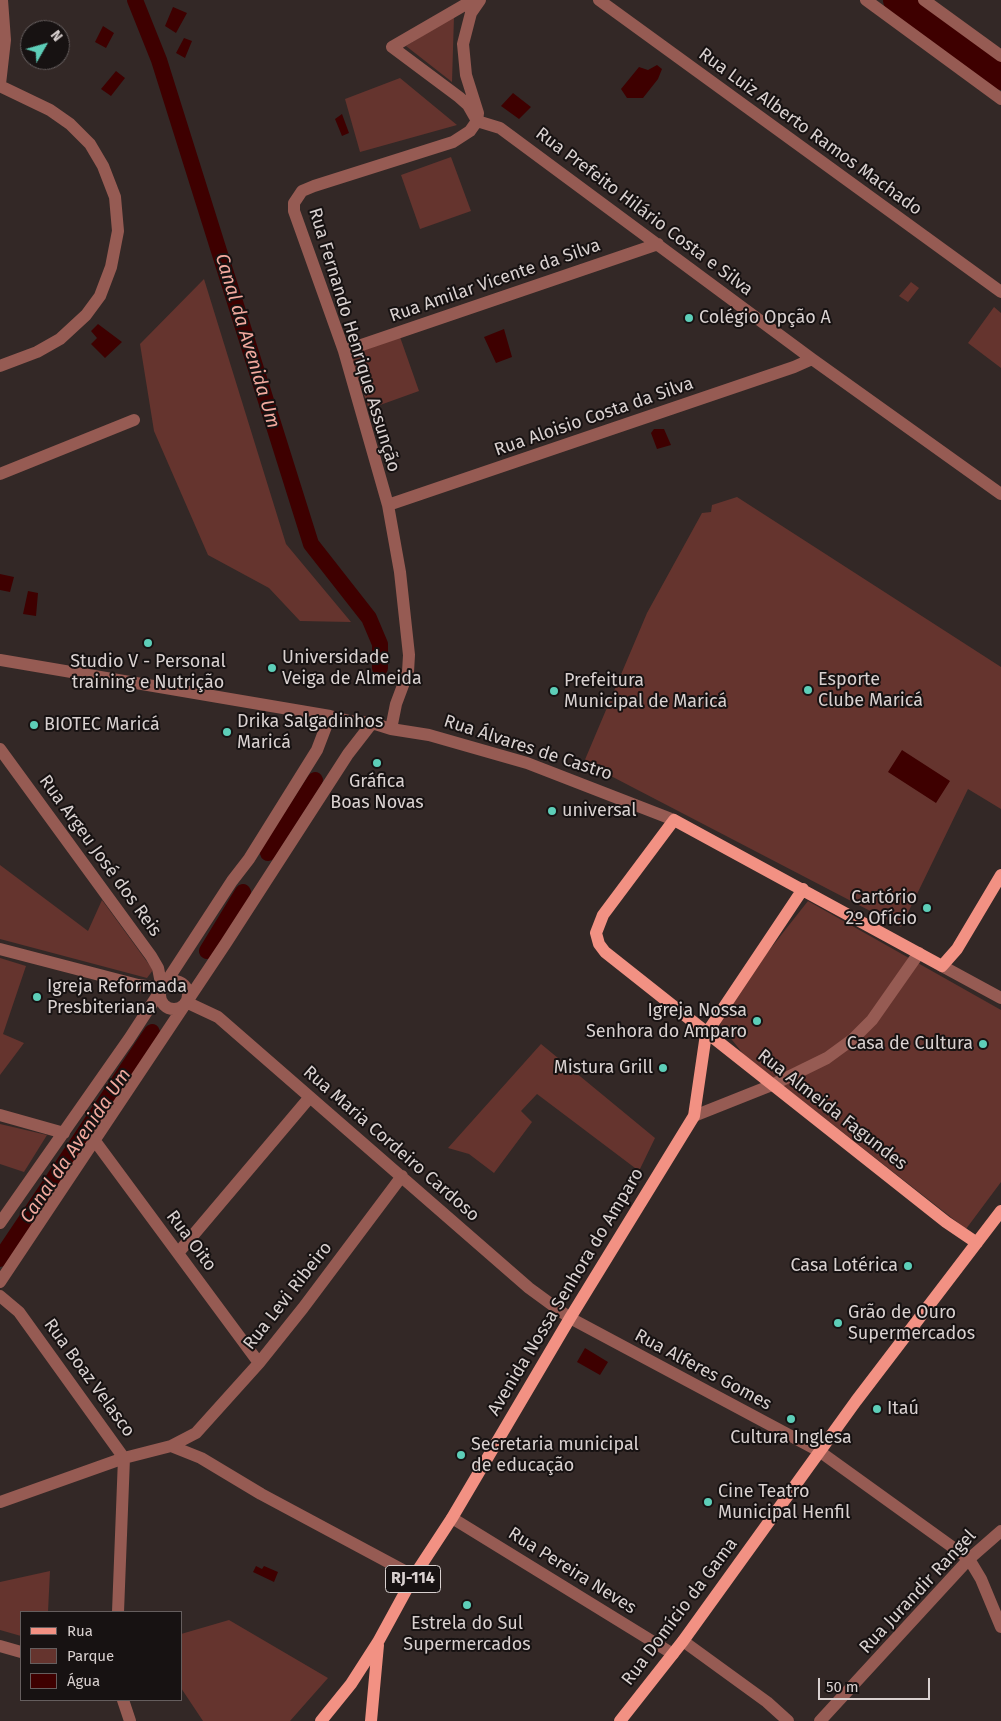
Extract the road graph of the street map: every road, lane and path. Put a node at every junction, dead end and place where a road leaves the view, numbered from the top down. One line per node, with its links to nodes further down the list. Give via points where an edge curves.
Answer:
1 (2, 0): 8 (street, via 6,40)
2 (473, 0): 10 (street, via 392,47 468,105)
3 (480, 0): 10 (street, via 468,22 463,55 466,76 478,110)
4 (599, 0): 12 (street, Rua Luiz Alberto Ramos Machado)
5 (866, 0): 9 (street)
6 (924, 0): 7 (street)
7 (1001, 56)
8 (0, 85): 15 (street, via 50,110 90,144 103,166 114,197 118,231 111,267 100,296 86,315 60,339)
9 (1001, 99)
10 (477, 121): 11 (street, Rua Prefeito Hilário Costa e Silva, via 500,128); 13 (street, Rua Fernando Henrique Assunção, via 470,131 453,142 314,186 296,196 294,211)
11 (658, 244): 13 (street, Rua Amilar Vicente da Silva); 14 (street, Rua Prefeito Hilário Costa e Silva)
12 (1001, 292)
13 (344, 351): 19 (street, Rua Fernando Henrique Assunção)
14 (812, 359): 18 (street, Rua Prefeito Hilário Costa e Silva); 19 (street, Rua Aloisio Costa da Silva)
15 (0, 366)
16 (134, 420): 17 (street)
17 (0, 474)
18 (1001, 494)
19 (388, 505): 23 (street, Rua Fernando Henrique Assunção, via 400,572 409,655 408,672)
20 (0, 660): 21 (street, Rua Álvares de Castro)
21 (330, 716): 22 (street, Rua Álvares de Castro, via 349,722); 31 (street, via 317,750 249,859)
22 (372, 723): 23 (street, Rua Álvares de Castro); 33 (street)
23 (391, 729): 25 (street, Rua Álvares de Castro, via 429,735 493,752 612,794)
24 (0, 749): 31 (street, Rua Argeu José dos Reis, via 151,956 158,968)
25 (674, 820): 27 (main road, Rua Álvares de Castro); 34 (main road, Rua Almeida Fagundes, via 603,915 597,926 596,938 605,952)
26 (1001, 874): 30 (main road, via 957,949)
27 (803, 889): 29 (main road, Rua Álvares de Castro); 34 (main road)
28 (0, 949): 31 (street, via 138,985)
29 (919, 953): 30 (main road, Rua Álvares de Castro); 35 (street, via 884,1006 853,1038 827,1058)
30 (942, 966): 32 (street, Rua Álvares de Castro)
31 (162, 988): 33 (street, via 168,982 181,983 188,994); 33 (street, via 160,996 167,1007 180,1008); 39 (street)
32 (1001, 998)
33 (186, 1002): 36 (street, Rua Maria Cordeiro Cardoso, via 218,1017); 40 (street)
34 (706, 1034): 35 (main road, Rua Almeida Fagundes); 38 (main road, Avenida Nossa Senhora do Amparo)
35 (772, 1085): 38 (street); 44 (main road, Rua Almeida Fagundes, via 957,1231)
36 (310, 1097): 41 (street, Rua Maria Cordeiro Cardoso); 45 (street)
37 (0, 1115): 39 (street)
38 (694, 1116): 48 (main road, Avenida Nossa Senhora do Amparo)
39 (64, 1133): 43 (street)
40 (95, 1141): 45 (street, Rua Oito); 46 (street)
41 (402, 1176): 48 (street, Rua Maria Cordeiro Cardoso, via 529,1288); 49 (street, Rua Levi Ribeiro)
42 (1001, 1211): 44 (main road, Rua Domício da Gama)
43 (0, 1223)
44 (977, 1243): 52 (main road, Rua Domício da Gama)
45 (178, 1253): 49 (street, Rua Oito)
46 (0, 1282)
47 (0, 1296): 53 (street, Rua Boaz Velasco, via 19,1312)
48 (570, 1318): 52 (street, Rua Alferes Gomes); 56 (main road, Avenida Nossa Senhora do Amparo)
49 (259, 1363): 50 (street, Rua Levi Ribeiro)
50 (196, 1433): 51 (street, Rua Levi Ribeiro); 54 (street)
51 (170, 1446): 53 (street, Rua Levi Ribeiro); 54 (street)
52 (819, 1451): 58 (street, Rua Alferes Gomes); 62 (main road, Rua Domício da Gama)
53 (124, 1458): 55 (street, Rua Levi Ribeiro); 60 (street, Rua Boaz Velasco)
54 (201, 1458): 59 (street)
55 (0, 1502)
56 (452, 1518): 59 (main road, Avenida Nossa Senhora do Amparo / RJ-114); 66 (street, Rua Pereira Neves)
57 (1001, 1531): 58 (street, Rua Jurandir Rangel)
58 (970, 1560): 61 (street); 73 (street, Rua Jurandir Rangel)
59 (414, 1576): 63 (main road, Avenida Nossa Senhora do Amparo / RJ-114)
60 (118, 1611)
61 (1001, 1627)
62 (683, 1641): 66 (main road, Rua Domício da Gama); 72 (street)
63 (378, 1642): 69 (main road, Avenida Nossa Senhora do Amparo / RJ-114, via 351,1684); 70 (main road, Avenida Nossa Senhora do Amparo)
64 (0, 1646): 65 (street)
65 (20, 1652)
66 (673, 1654): 71 (main road, Rua Domício da Gama)
67 (123, 1701): 68 (street)
68 (130, 1721)
69 (321, 1721)
70 (371, 1721)
71 (620, 1721)
72 (788, 1721)
73 (820, 1721)

